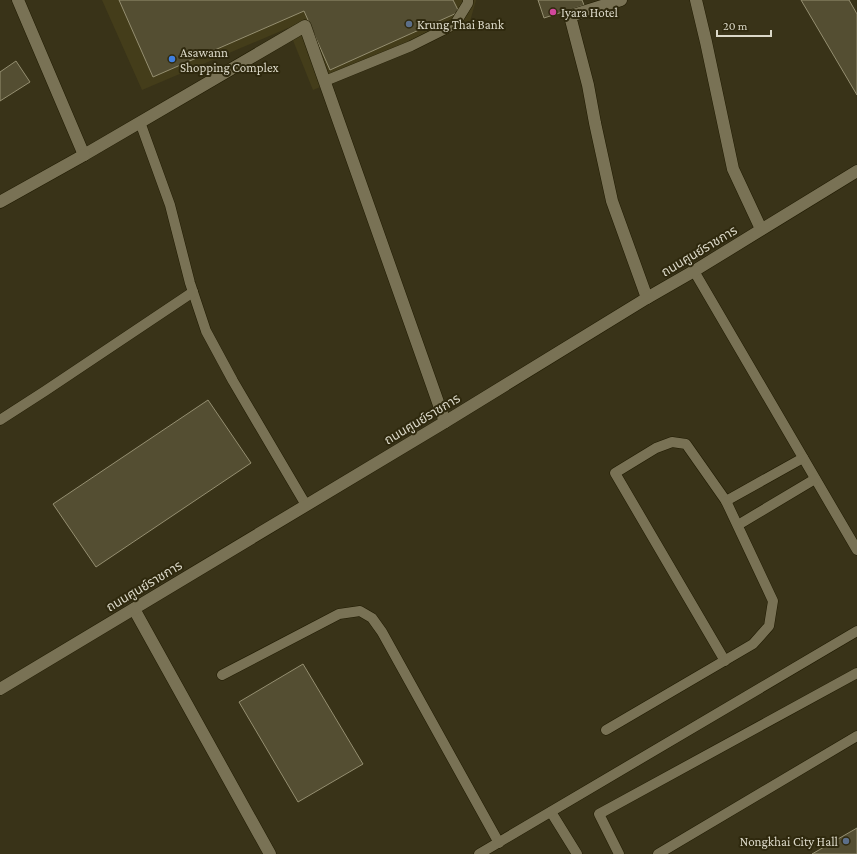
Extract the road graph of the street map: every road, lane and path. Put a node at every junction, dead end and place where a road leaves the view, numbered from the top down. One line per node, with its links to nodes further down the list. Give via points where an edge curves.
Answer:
1 (18, 0): 7 (street)
2 (468, 0): 5 (lane, via 455,24 411,46)
3 (621, 0): 13 (street, via 570,16 588,84 612,201)
4 (696, 0): 10 (street, via 733,169)
5 (325, 81): 6 (street, via 305,26); 15 (street)
6 (140, 122): 7 (street); 12 (lane, via 170,204)
7 (84, 155): 9 (street)
8 (857, 171): 10 (street, ถนนศูนย์ราชการ)
9 (0, 202)
10 (761, 229): 11 (street, ถนนศูนย์ราชการ)
11 (694, 271): 13 (street, ถนนศูนย์ราชการ); 16 (lane)
12 (193, 292): 14 (lane); 19 (lane, via 206,332)
13 (647, 298): 15 (street, ถนนศูนย์ราชการ)
14 (0, 420)
15 (445, 422): 19 (street, ถนนศูนย์ราชการ)
16 (803, 458): 17 (lane); 18 (lane)
17 (815, 479): 20 (lane); 21 (lane)
18 (726, 501): 20 (lane); 24 (lane, via 686,444 672,442 656,448 615,473)
19 (306, 505): 22 (street, ถนนศูนย์ราชการ)
20 (738, 525): 24 (lane, via 773,601 769,626 753,644)
21 (857, 550)
22 (134, 609): 27 (street, ถนนศูนย์ราชการ); 32 (street)
23 (857, 631): 30 (lane)
24 (725, 661): 28 (lane)
25 (857, 673): 35 (lane, via 599,814)
26 (222, 675): 31 (lane, via 339,614 360,611 372,618)
27 (0, 689)
28 (606, 730)
29 (857, 736): 36 (lane)
30 (551, 812): 31 (lane); 34 (lane)
31 (499, 843): 33 (lane)
32 (270, 854)
33 (479, 854)
34 (577, 854)
35 (619, 854)
36 (658, 854)

